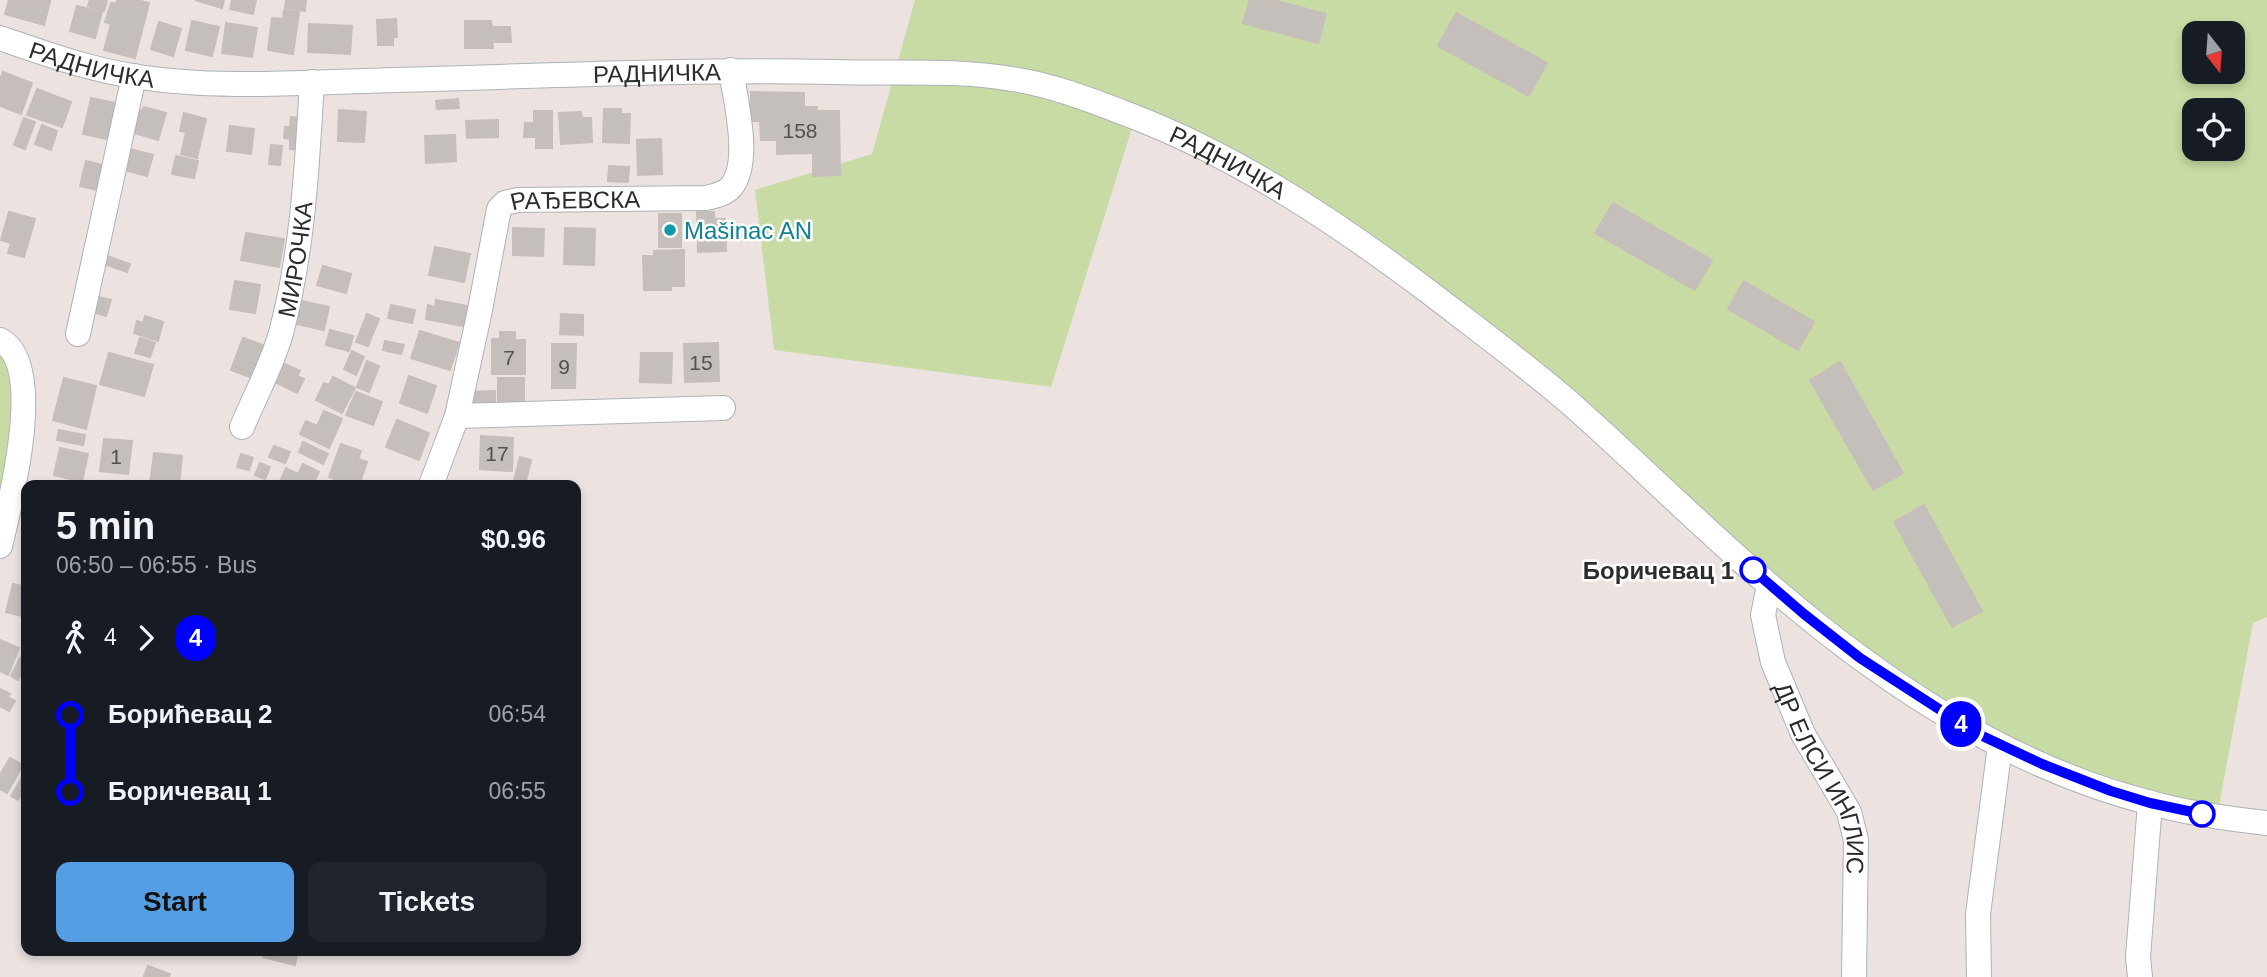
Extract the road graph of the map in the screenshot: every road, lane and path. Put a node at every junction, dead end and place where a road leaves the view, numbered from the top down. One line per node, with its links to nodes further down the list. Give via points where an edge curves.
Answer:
1 (0, 38): 3 (street, РАДНИЧКА)
2 (731, 70): 4 (street, РАДНИЧКА); 8 (street, РАЂЕВСКА, via 740,162 730,188 721,194 706,198 518,200 499,209); 14 (street, РАДНИЧКА, via 1009,78 1102,104 1211,152 1317,213 1501,346)
3 (134, 76): 4 (street, РАДНИЧКА, via 208,83); 5 (street)
4 (312, 82): 9 (street, МИРОЧКА, via 305,202 289,296 276,346)
5 (78, 334)
6 (0, 340): 10 (street, via 9,345 22,370)
7 (723, 408): 8 (street)
8 (457, 416): 11 (street, РАЂЕВСКА)
9 (242, 427)
10 (25, 480)
11 (432, 480)
12 (21, 493): 13 (street)
13 (0, 546)
14 (1769, 585): 15 (street, РАДНИЧКА, via 1860,658); 18 (street, ДР ЕЛСИ ИНГЛИС, via 1763,615 1773,662 1803,734 1849,812 1856,840)
15 (2000, 746): 16 (street, РАДНИЧКА); 19 (street, via 1978,914)
16 (2150, 803): 17 (street, РАДНИЧКА); 20 (street)
17 (2267, 823)
18 (1854, 977)
19 (1979, 977)
20 (2140, 977)

